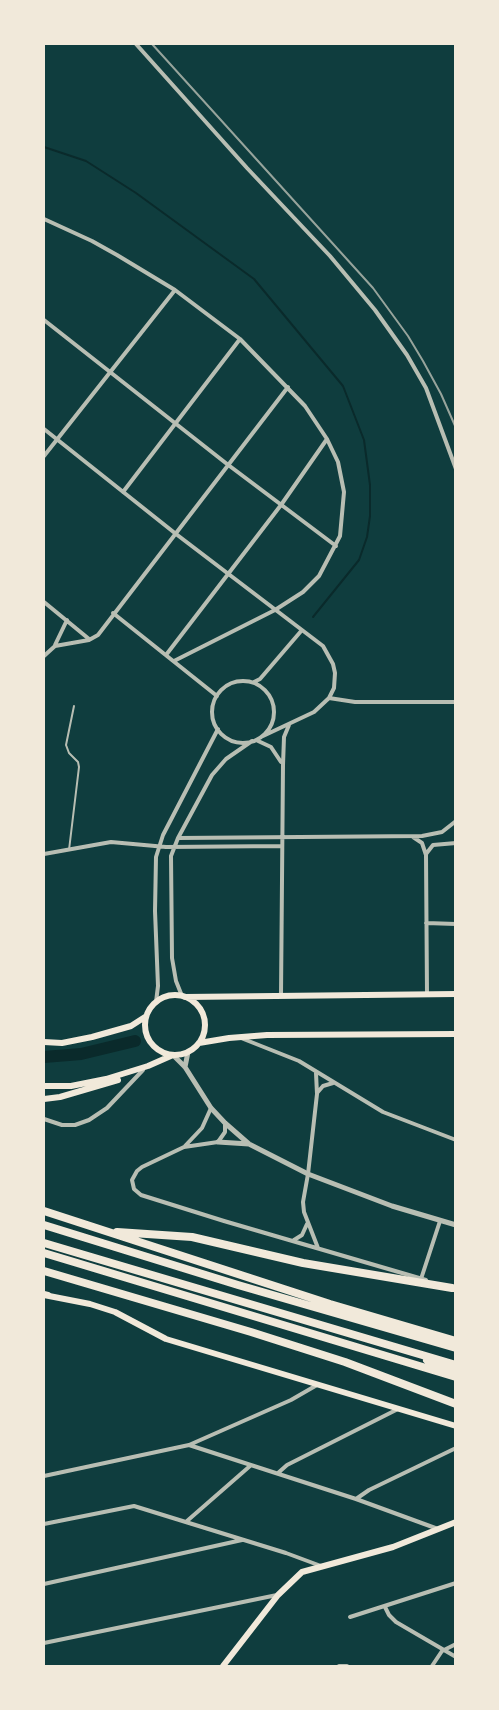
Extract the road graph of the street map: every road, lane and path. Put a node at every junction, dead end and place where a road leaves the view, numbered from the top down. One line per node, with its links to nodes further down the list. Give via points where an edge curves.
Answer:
1 (136, 44): 14 (street, via 375,310 426,388)
2 (44, 219): 3 (street, via 92,241)
3 (175, 290): 5 (street); 6 (street)
4 (44, 320): 6 (street)
5 (240, 339): 7 (street); 8 (street)
6 (110, 373): 8 (street); 10 (street)
7 (288, 387): 11 (street); 13 (street)
8 (175, 422): 13 (street); 15 (street)
9 (44, 429): 10 (street)
10 (56, 439): 12 (street); 15 (street)
11 (327, 439): 16 (street); 18 (street, via 338,462 344,492)
12 (44, 456)
13 (227, 464): 16 (street); 17 (street)
14 (456, 469)
15 (123, 492): 17 (street)
16 (280, 505): 18 (street); 19 (street)
17 (176, 534): 19 (street); 22 (street)
18 (336, 546): 21 (street, via 312,584)
19 (228, 574): 21 (street); 27 (street)
20 (44, 602): 23 (street)
21 (275, 610): 24 (street); 29 (street)
22 (113, 613): 25 (street); 27 (street)
23 (67, 620): 25 (street); 26 (street)
24 (302, 630): 30 (street, via 260,679); 32 (street, via 323,646 333,664 335,681)
25 (89, 640): 26 (street)
26 (55, 646): 28 (street)
27 (166, 655): 29 (street)
28 (44, 656)
29 (174, 661): 31 (street)
30 (252, 683): 31 (street, via 233,683); 37 (street, via 268,694 274,708 271,724)
31 (217, 696): 36 (street, via 212,712)
32 (329, 698): 33 (street, via 355,702); 35 (street, via 314,712)
33 (455, 701)
34 (74, 706): 48 (lane, via 66,744 79,767)
35 (289, 725): 37 (street); 39 (street, via 284,737)
36 (218, 729): 38 (street, via 235,741); 46 (street)
37 (262, 736): 38 (street)
38 (254, 741): 39 (street, via 275,750); 43 (street, via 215,770)
39 (283, 765): 42 (street)
40 (456, 821): 41 (street, via 439,833)
41 (409, 836): 42 (street); 50 (street, via 420,841)
42 (282, 837): 43 (street); 45 (street)
43 (178, 838): 47 (street)
44 (456, 843): 50 (street, via 433,845)
45 (282, 846): 47 (street); 55 (street)
46 (158, 847): 47 (street); 48 (street, via 111,842); 57 (street, via 154,879)
47 (174, 848): 56 (street, via 170,874 171,949 174,974)
48 (69, 850): 49 (street)
49 (44, 854)
50 (426, 855): 51 (street)
51 (426, 923): 52 (street); 53 (street)
52 (456, 924)
53 (427, 994): 54 (main road); 55 (main road)
54 (456, 994)
55 (281, 995): 56 (main road)
56 (183, 996): 57 (main road, via 166,996); 62 (main road, via 197,1005 203,1015 204,1029)
57 (156, 1002): 58 (main road)
58 (146, 1017): 61 (main road, via 92,1037); 64 (main road, via 149,1040 159,1050)
59 (456, 1034): 60 (main road)
60 (237, 1037): 62 (main road); 68 (street, via 286,1055)
61 (44, 1042)
62 (199, 1042): 63 (main road)
63 (188, 1052): 64 (main road); 66 (street)
64 (173, 1055): 65 (main road); 66 (street)
65 (148, 1066): 67 (main road); 74 (street, via 107,1108 89,1120 62,1125)
66 (185, 1067): 73 (street)
67 (139, 1068): 70 (main road, via 93,1082); 72 (main road, via 108,1084)
68 (316, 1072): 69 (street); 71 (street)
69 (334, 1083): 71 (street); 76 (street, via 383,1112)
70 (44, 1086)
71 (317, 1094): 80 (street)
72 (44, 1099)
73 (211, 1108): 75 (street); 79 (street, via 202,1128)
74 (44, 1119)
75 (225, 1123): 77 (street, via 225,1132); 78 (street)
76 (456, 1140)
77 (218, 1142): 78 (street); 79 (street)
78 (249, 1144): 80 (street)
79 (184, 1147): 88 (street, via 136,1171 134,1190)
80 (308, 1174): 82 (street); 83 (street, via 303,1202)
81 (44, 1211): 86 (highway)
82 (440, 1221): 85 (street); 93 (street)
83 (307, 1223): 88 (street, via 302,1235); 90 (street)
84 (44, 1225): 87 (highway)
85 (456, 1226)
86 (108, 1231): 87 (highway); 94 (highway, via 192,1237 303,1263); 96 (highway)
87 (67, 1232): 96 (highway, via 238,1286)
88 (293, 1240): 90 (street)
89 (44, 1243): 97 (highway)
90 (318, 1248): 93 (street)
91 (44, 1253): 99 (highway)
92 (44, 1270): 101 (highway, via 345,1362)
93 (421, 1279): 94 (street)
94 (454, 1289)
95 (45, 1295): 100 (main road, via 115,1312 166,1340)
96 (456, 1345)
97 (398, 1347): 98 (highway); 99 (highway)
98 (456, 1365)
99 (456, 1375)
100 (318, 1385): 102 (main road); 104 (street)
101 (456, 1404)
102 (399, 1409): 103 (main road); 107 (street, via 287,1465)
103 (456, 1426)
104 (189, 1445): 106 (street); 108 (street)
105 (456, 1448): 109 (street)
106 (250, 1465): 107 (street); 110 (street)
107 (277, 1474): 109 (street)
108 (44, 1476)
109 (356, 1499): 113 (street)
110 (187, 1521): 112 (street, via 134,1506); 114 (street)
111 (456, 1522): 113 (main road)
112 (44, 1524)
113 (439, 1529): 115 (main road, via 393,1547)
114 (244, 1539): 115 (street); 117 (street)
115 (321, 1566): 118 (main road, via 302,1572)
116 (456, 1583): 119 (street)
117 (44, 1584)
118 (278, 1595): 121 (street); 125 (main road)
119 (385, 1607): 120 (street); 123 (street, via 396,1622)
120 (350, 1617)
121 (44, 1643)
122 (456, 1644): 123 (street)
123 (442, 1651): 124 (street); 128 (street)
124 (456, 1657)
125 (223, 1666)
126 (339, 1666): 127 (street)
127 (346, 1666)
128 (432, 1666)

